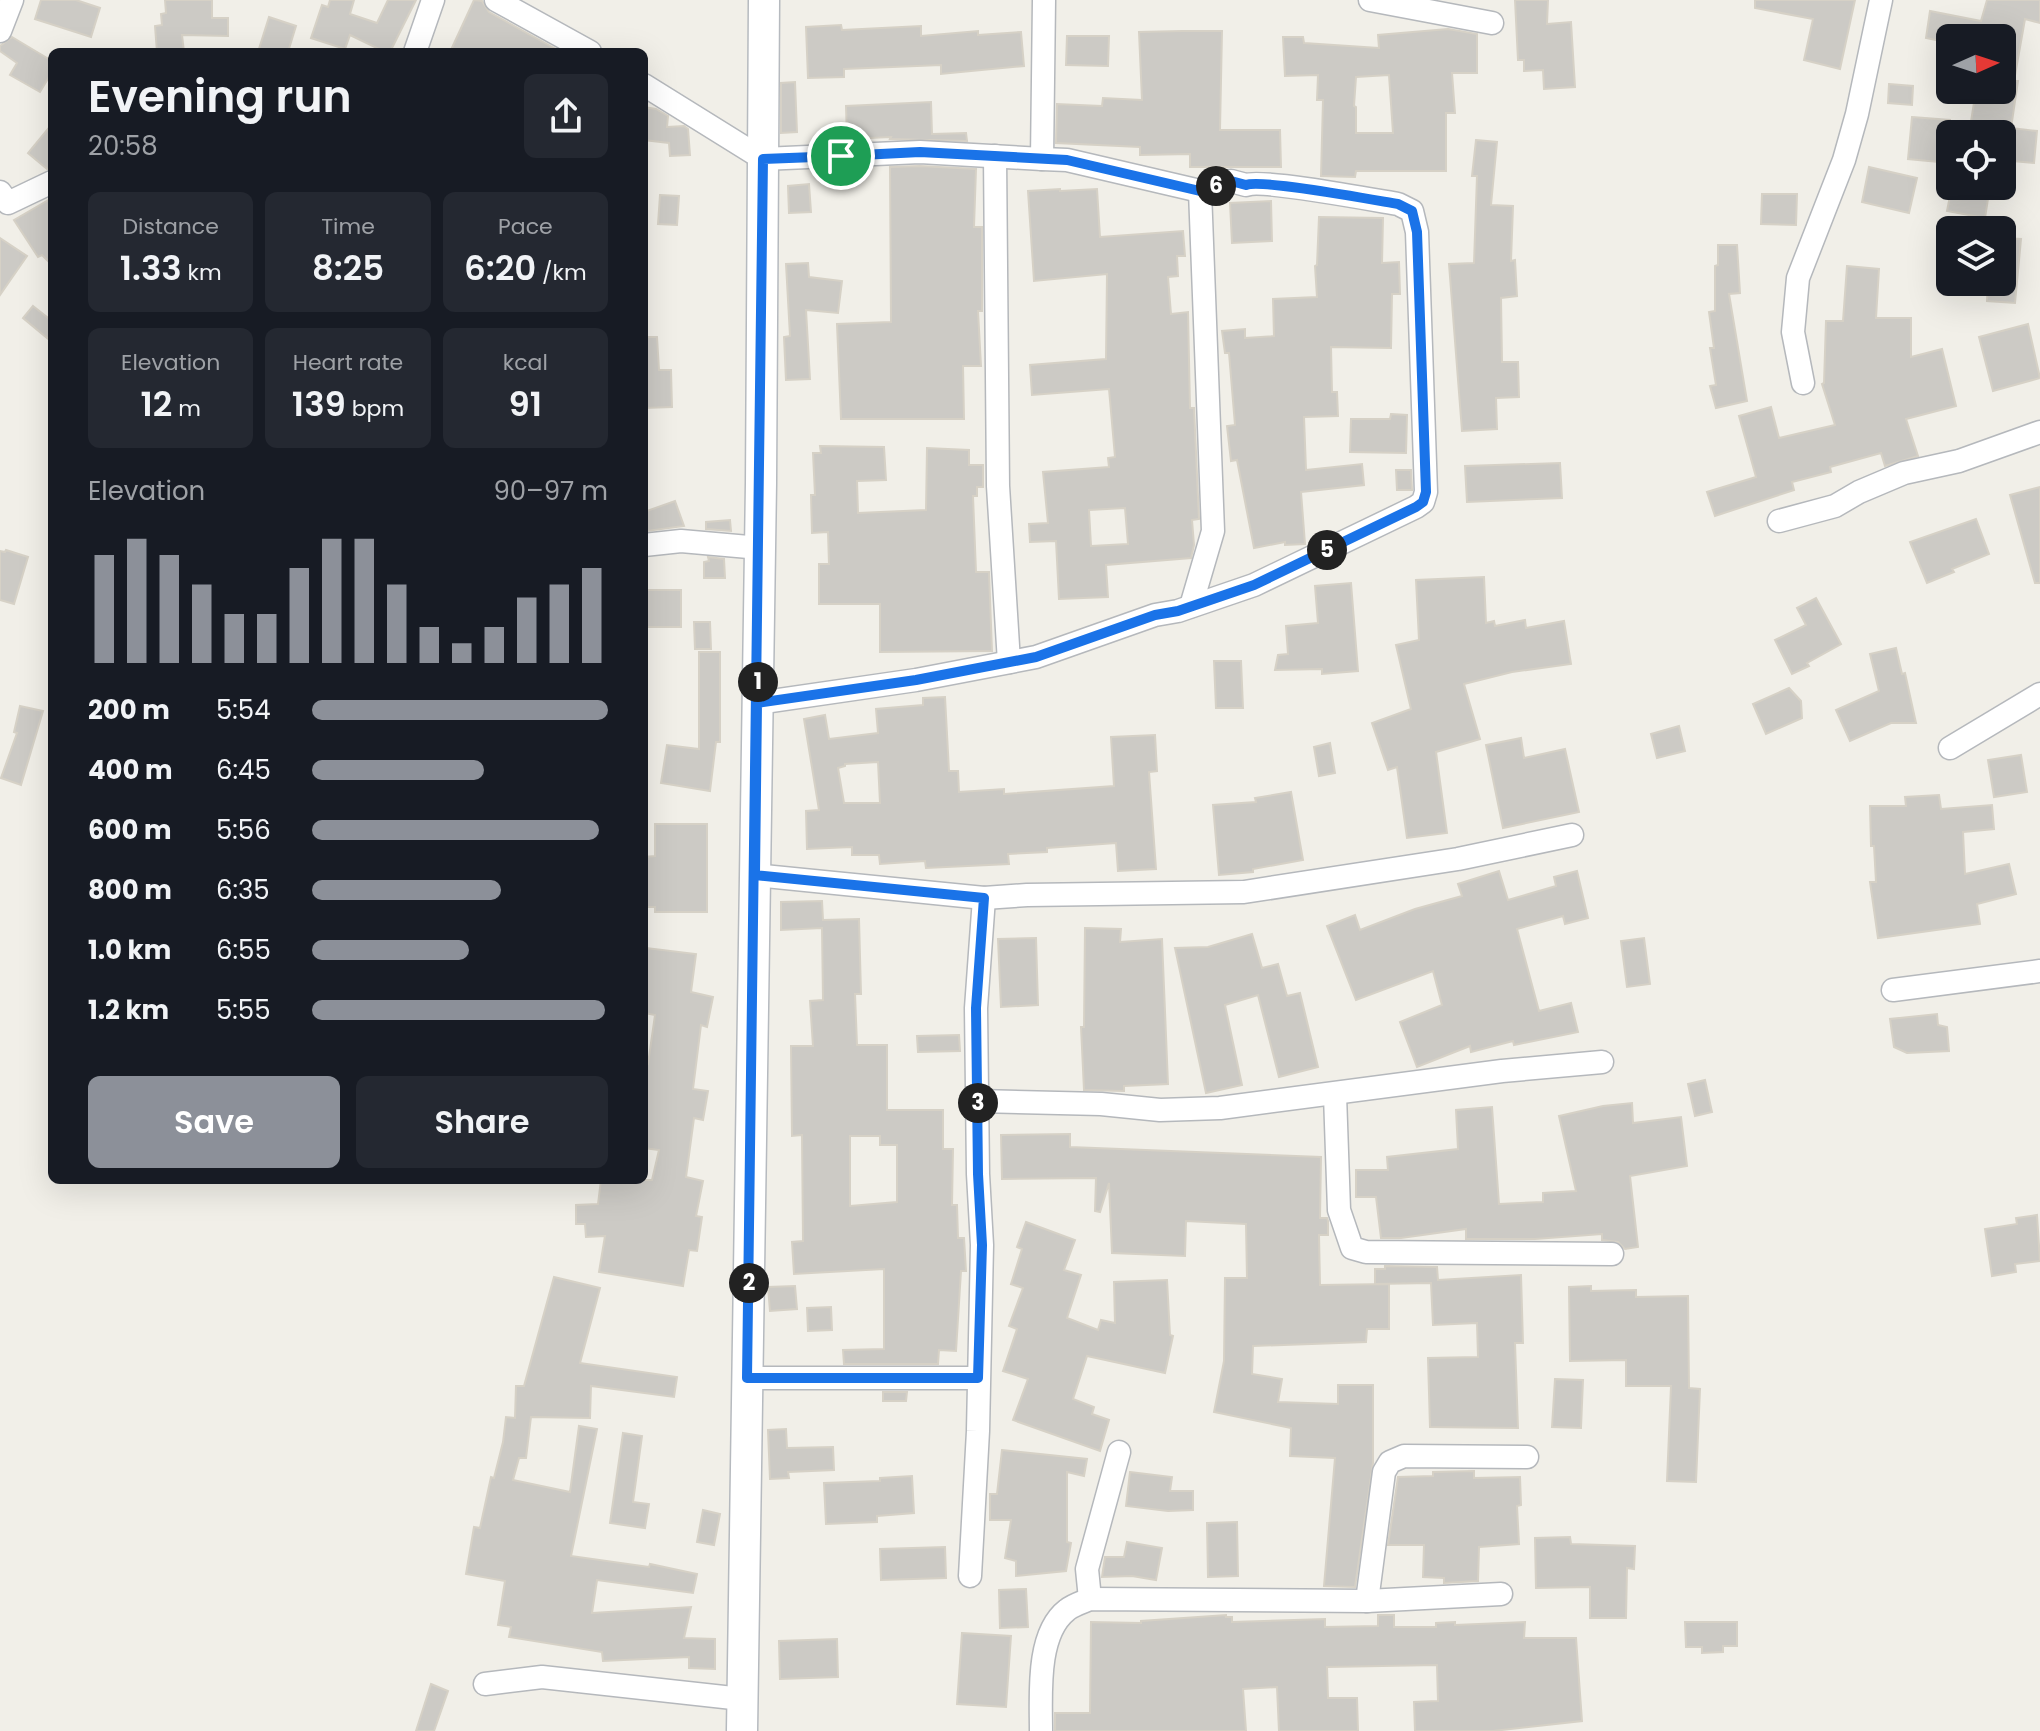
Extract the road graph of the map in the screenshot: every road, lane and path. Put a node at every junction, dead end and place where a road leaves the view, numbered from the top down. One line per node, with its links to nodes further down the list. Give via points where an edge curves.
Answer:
1 (12, 0): 9 (street)
2 (433, 0): 10 (street)
3 (496, 0): 11 (street)
4 (764, 0): 14 (main road)
5 (1044, 0): 15 (street)
6 (1370, 0): 8 (street)
7 (1881, 0): 19 (street, via 1844,160 1798,278 1793,332)
8 (1492, 23)
9 (0, 31)
10 (416, 48)
11 (583, 48)
12 (648, 87): 14 (street)
13 (995, 156): 14 (street, via 920,152); 15 (street); 25 (street, via 998,486)
14 (763, 159): 23 (main road)
15 (1042, 159): 17 (street)
16 (48, 184): 18 (street, via 8,203)
17 (1200, 191): 24 (street, via 1213,531); 24 (street, via 1231,181 1398,204 1412,211 1419,260 1426,492 1416,507 1350,540 1254,585)
18 (0, 192)
19 (1803, 383)
20 (2040, 432): 21 (street, via 1959,461 1904,473 1825,510)
21 (1779, 521)
22 (648, 545): 23 (street, via 681,541)
23 (760, 548): 27 (main road)
24 (1191, 606): 25 (street)
25 (1009, 662): 27 (street)
26 (2040, 694): 28 (street)
27 (757, 703): 30 (main road)
28 (1950, 748)
29 (1572, 835): 31 (street, via 1458,859 1244,892)
30 (755, 875): 31 (street); 38 (main road)
31 (984, 898): 36 (street, via 976,1008)
32 (2040, 971): 33 (street)
33 (1893, 990)
34 (1602, 1062): 35 (street)
35 (1335, 1095): 36 (street, via 1175,1109); 37 (street, via 1339,1210 1352,1248)
36 (978, 1101): 39 (street)
37 (1612, 1254)
38 (747, 1378): 39 (street); 47 (main road)
39 (978, 1378): 42 (street)
40 (1119, 1452): 44 (street, via 1087,1569)
41 (1527, 1457): 45 (street, via 1404,1456 1390,1462 1384,1472)
42 (970, 1576)
43 (1501, 1594): 45 (street)
44 (1090, 1599): 45 (street); 49 (street, via 1067,1609 1048,1631)
45 (1367, 1601)
46 (485, 1684): 47 (street, via 542,1677)
47 (742, 1699): 48 (main road)
48 (742, 1731)
49 (1041, 1731)

